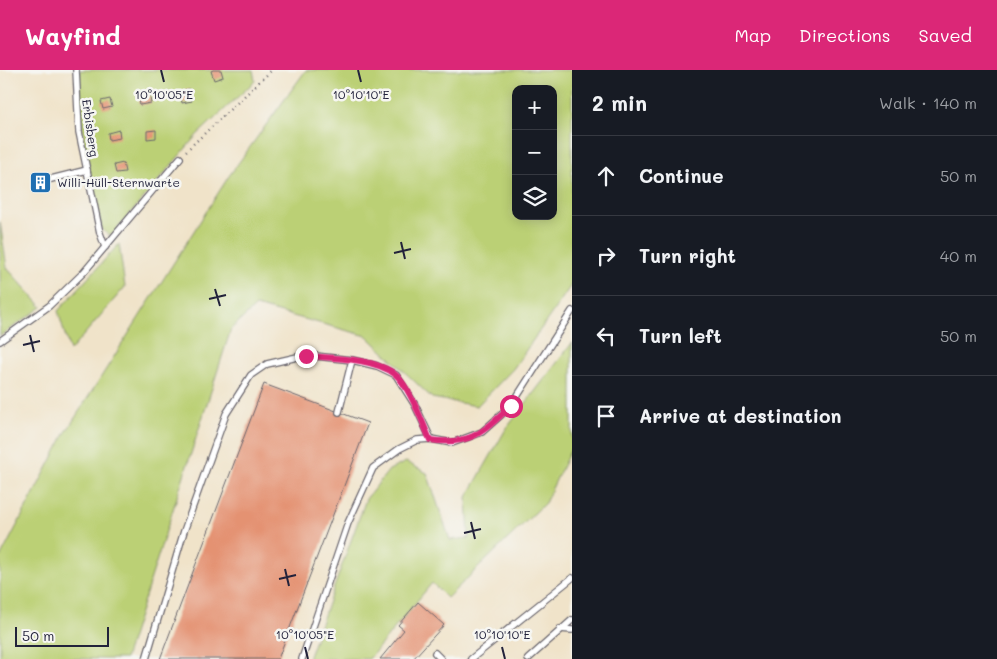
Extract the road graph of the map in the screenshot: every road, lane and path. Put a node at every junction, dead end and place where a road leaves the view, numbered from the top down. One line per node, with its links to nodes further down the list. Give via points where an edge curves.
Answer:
1 (76, 70): 4 (lane, Erbisberg, via 76,109)
2 (272, 70): 3 (path, via 198,137)
3 (180, 158): 6 (lane)
4 (87, 170): 5 (lane); 6 (lane, Erbisberg)
5 (47, 180)
6 (105, 247): 8 (lane, via 55,300)
7 (572, 311): 11 (lane, via 511,406 482,432 452,443)
8 (0, 341)
9 (352, 360): 10 (lane); 11 (lane, via 396,375); 17 (lane, via 306,356 268,364 252,375 226,414 184,531)
10 (339, 412)
11 (430, 440): 18 (lane, via 417,440 372,468 348,523)
12 (572, 578): 20 (lane)
13 (572, 620): 14 (lane)
14 (560, 629): 15 (lane); 21 (lane)
15 (572, 630)
16 (434, 652): 19 (lane)
17 (146, 659)
18 (302, 659)
19 (441, 659)
20 (471, 659)
21 (528, 659)

